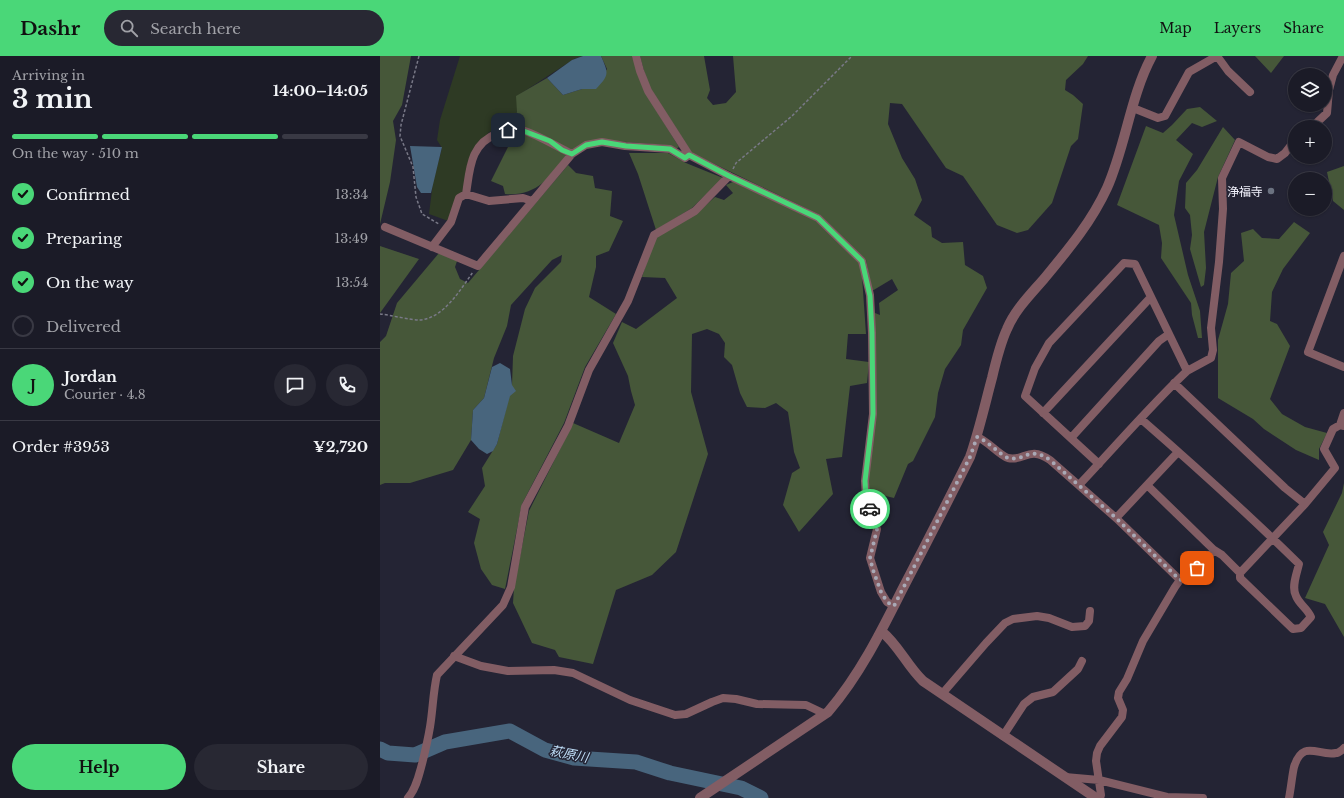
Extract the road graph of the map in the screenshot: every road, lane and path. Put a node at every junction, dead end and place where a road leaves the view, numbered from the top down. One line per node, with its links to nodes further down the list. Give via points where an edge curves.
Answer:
1 (419, 56): 16 (path, via 400,136 413,167 416,197 422,214)
2 (636, 56): 11 (street, via 648,91)
3 (852, 56): 12 (path, via 792,116 736,163)
4 (1152, 56): 7 (street, via 1143,73)
5 (1343, 56): 8 (street, via 1329,90 1327,113)
6 (1250, 92): 7 (street, via 1228,71 1217,56 1189,72 1165,116 1158,118)
7 (1133, 108): 30 (street, via 1107,188 1093,214 1081,233 1021,306 1007,328 999,348)
8 (1320, 120)
9 (1288, 150): 24 (street, via 1277,159 1239,142 1222,178 1220,254 1211,328 1213,350 1211,358)
10 (572, 154): 11 (street, via 586,145 602,142 670,149 685,158); 13 (street, via 550,141 521,130 508,130 489,137 479,146 473,157); 14 (street)
11 (689, 155): 12 (street)
12 (729, 176): 42 (street, via 818,218 862,261 870,296 873,414 865,481 866,497 877,529 870,558 881,592 887,602); 45 (street, via 695,211 654,235 628,301 589,370 568,426 525,507 510,587 503,605)
13 (466, 194): 14 (street, via 489,201 523,198); 16 (street, via 460,198)
14 (532, 201): 19 (street)
15 (385, 226): 17 (street)
16 (447, 228): 17 (street)
17 (432, 247): 19 (street)
18 (1344, 256): 23 (street, via 1308,352)
19 (478, 266): 21 (path, via 445,308 435,315 420,320)
20 (1150, 298): 22 (street); 26 (street); 26 (street, via 1134,264 1124,262 1049,343 1035,368 1025,396)
21 (380, 314)
22 (1169, 334): 24 (street); 31 (street, via 1159,340)
23 (1344, 367)
24 (1187, 371): 25 (street)
25 (1174, 384): 28 (street); 36 (street)
26 (1043, 413): 31 (street)
27 (1344, 413): 29 (street)
28 (1141, 420): 32 (street); 33 (street)
29 (1342, 425): 36 (street, via 1333,429 1324,449 1335,468)
30 (977, 437): 34 (street, via 1008,458 1031,453 1042,455); 42 (street, via 970,457)
31 (1071, 438): 33 (street)
32 (1178, 452): 35 (street); 38 (street)
33 (1099, 464): 34 (street)
34 (1079, 485): 37 (street)
35 (1147, 485): 37 (street); 39 (street)
36 (1305, 504): 38 (street)
37 (1116, 518): 41 (street)
38 (1273, 539): 40 (street); 40 (street, via 1299,564 1294,586 1295,596 1311,617 1301,628 1293,629 1240,578)
39 (1214, 550): 40 (street); 41 (street, via 1189,577)
40 (1240, 573)
41 (1180, 580): 52 (street, via 1143,641 1119,692 1122,717 1097,753)
42 (894, 606): 44 (street)
43 (1090, 611): 47 (street, via 1089,621 1085,626 1072,627 1037,616 1012,619 986,643)
44 (881, 631): 47 (street, via 888,636 915,673); 48 (street, via 854,678)
45 (454, 656): 48 (street, via 481,666 508,671 554,670 573,673 630,700 675,715 686,714 723,698 757,704 806,705); 53 (street, via 437,675 424,757)
46 (1082, 661): 49 (street, via 1078,669 1053,692 1033,698 1024,704)
47 (942, 694): 49 (street)
48 (825, 714): 54 (street)
49 (1004, 736): 51 (street)
50 (1344, 748): 58 (street, via 1337,753 1307,750 1299,756 1294,766)
51 (1064, 777): 52 (street); 55 (street)
52 (1099, 780): 56 (street); 57 (street, via 1167,797)
53 (408, 798)
54 (700, 798)
55 (1096, 798)
56 (1100, 798)
57 (1202, 798)
58 (1289, 798)

